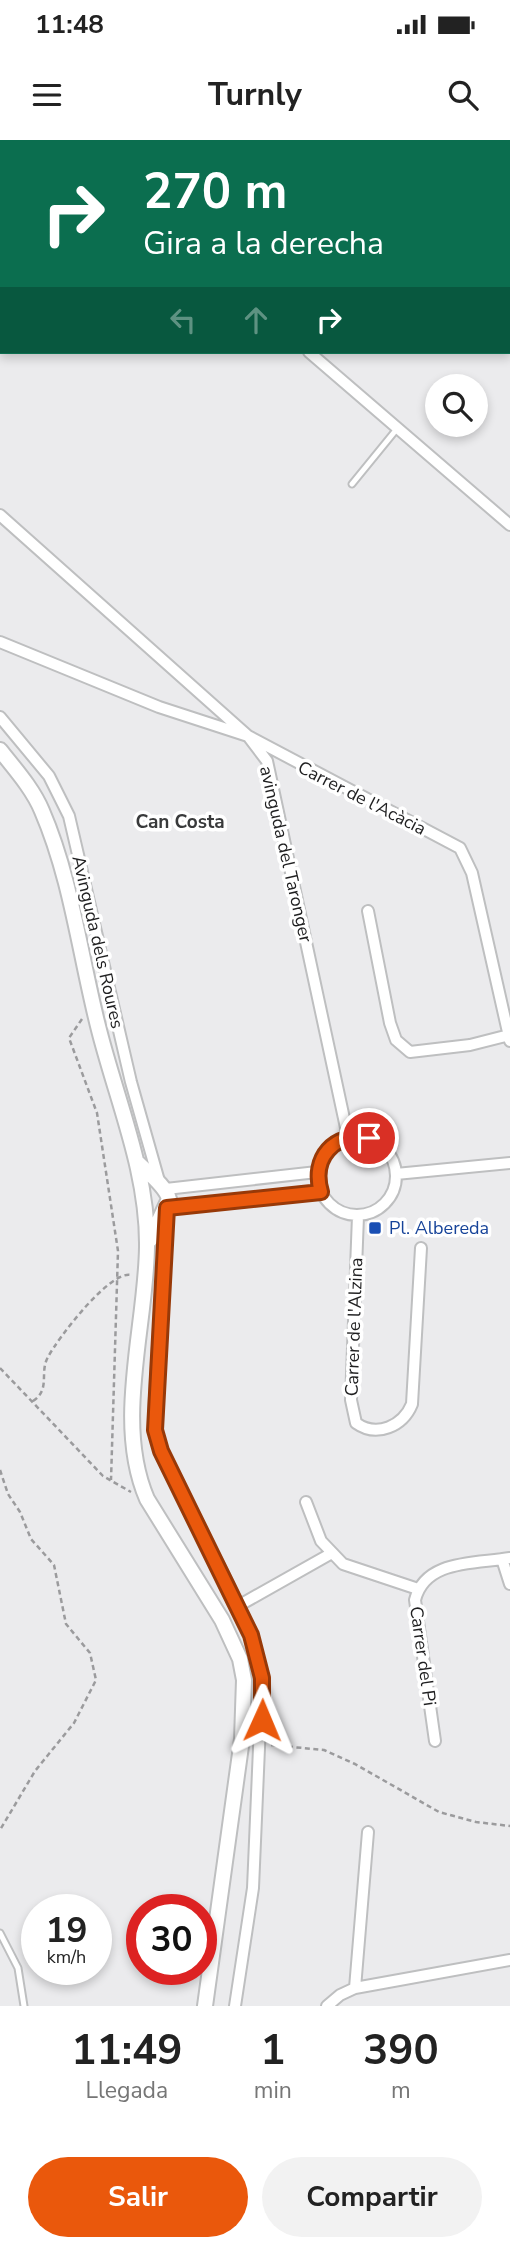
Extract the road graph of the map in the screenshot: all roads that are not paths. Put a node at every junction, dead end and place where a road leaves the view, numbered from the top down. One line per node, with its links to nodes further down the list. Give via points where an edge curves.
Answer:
1 (311, 354): 2 (street)
2 (396, 430): 3 (lane); 5 (street)
3 (352, 484)
4 (0, 515): 8 (street, avinguda del Taronger)
5 (510, 524)
6 (0, 642): 8 (street, Carrer de l'Acàcia, via 159,707)
7 (0, 717): 18 (street, Avinguda dels Roures, via 48,776 69,816 131,1082)
8 (248, 736): 12 (street, Carrer de l'Acàcia, via 460,848 472,873); 13 (street, avinguda del Taronger, via 267,761)
9 (0, 750): 10 (street)
10 (5, 762): 14 (street, via 38,802 53,839)
11 (368, 911): 12 (street, via 396,1040 410,1052)
12 (509, 1038)
13 (348, 1137): 16 (street, via 328,1149); 17 (street, via 369,1138 380,1144)
14 (137, 1162): 18 (street); 20 (street)
15 (510, 1163): 17 (street)
16 (317, 1172): 18 (street); 19 (street)
17 (396, 1174): 22 (street, via 388,1199)
18 (163, 1187): 20 (street); 21 (street, via 169,1199)
19 (321, 1192): 21 (street); 22 (street, via 334,1208)
20 (144, 1200): 21 (street); 23 (street)
21 (167, 1208): 23 (street); 30 (street, via 155,1430 161,1451)
22 (358, 1216): 24 (street, Carrer de l'Alzina, via 351,1400 356,1423 375,1432 393,1426 412,1404)
23 (147, 1248): 37 (street, via 134,1458 147,1499 222,1620 240,1659 245,1703)
24 (421, 1248)
25 (306, 1503): 26 (street, via 321,1541)
26 (332, 1553): 29 (street, via 343,1564); 30 (street)
27 (506, 1558): 28 (street); 29 (street, Carrer del Pi, via 449,1567 425,1578)
28 (510, 1584)
29 (418, 1589): 31 (street, Carrer del Pi, via 415,1600)
30 (238, 1606): 38 (street, via 262,1678 253,1888)
31 (435, 1741)
32 (368, 1832): 35 (street)
33 (0, 1933): 36 (lane, via 18,1968)
34 (510, 1960): 35 (street)
35 (355, 1989): 39 (street)
36 (24, 2006)
37 (205, 2006)
38 (235, 2006)
39 (327, 2006)

